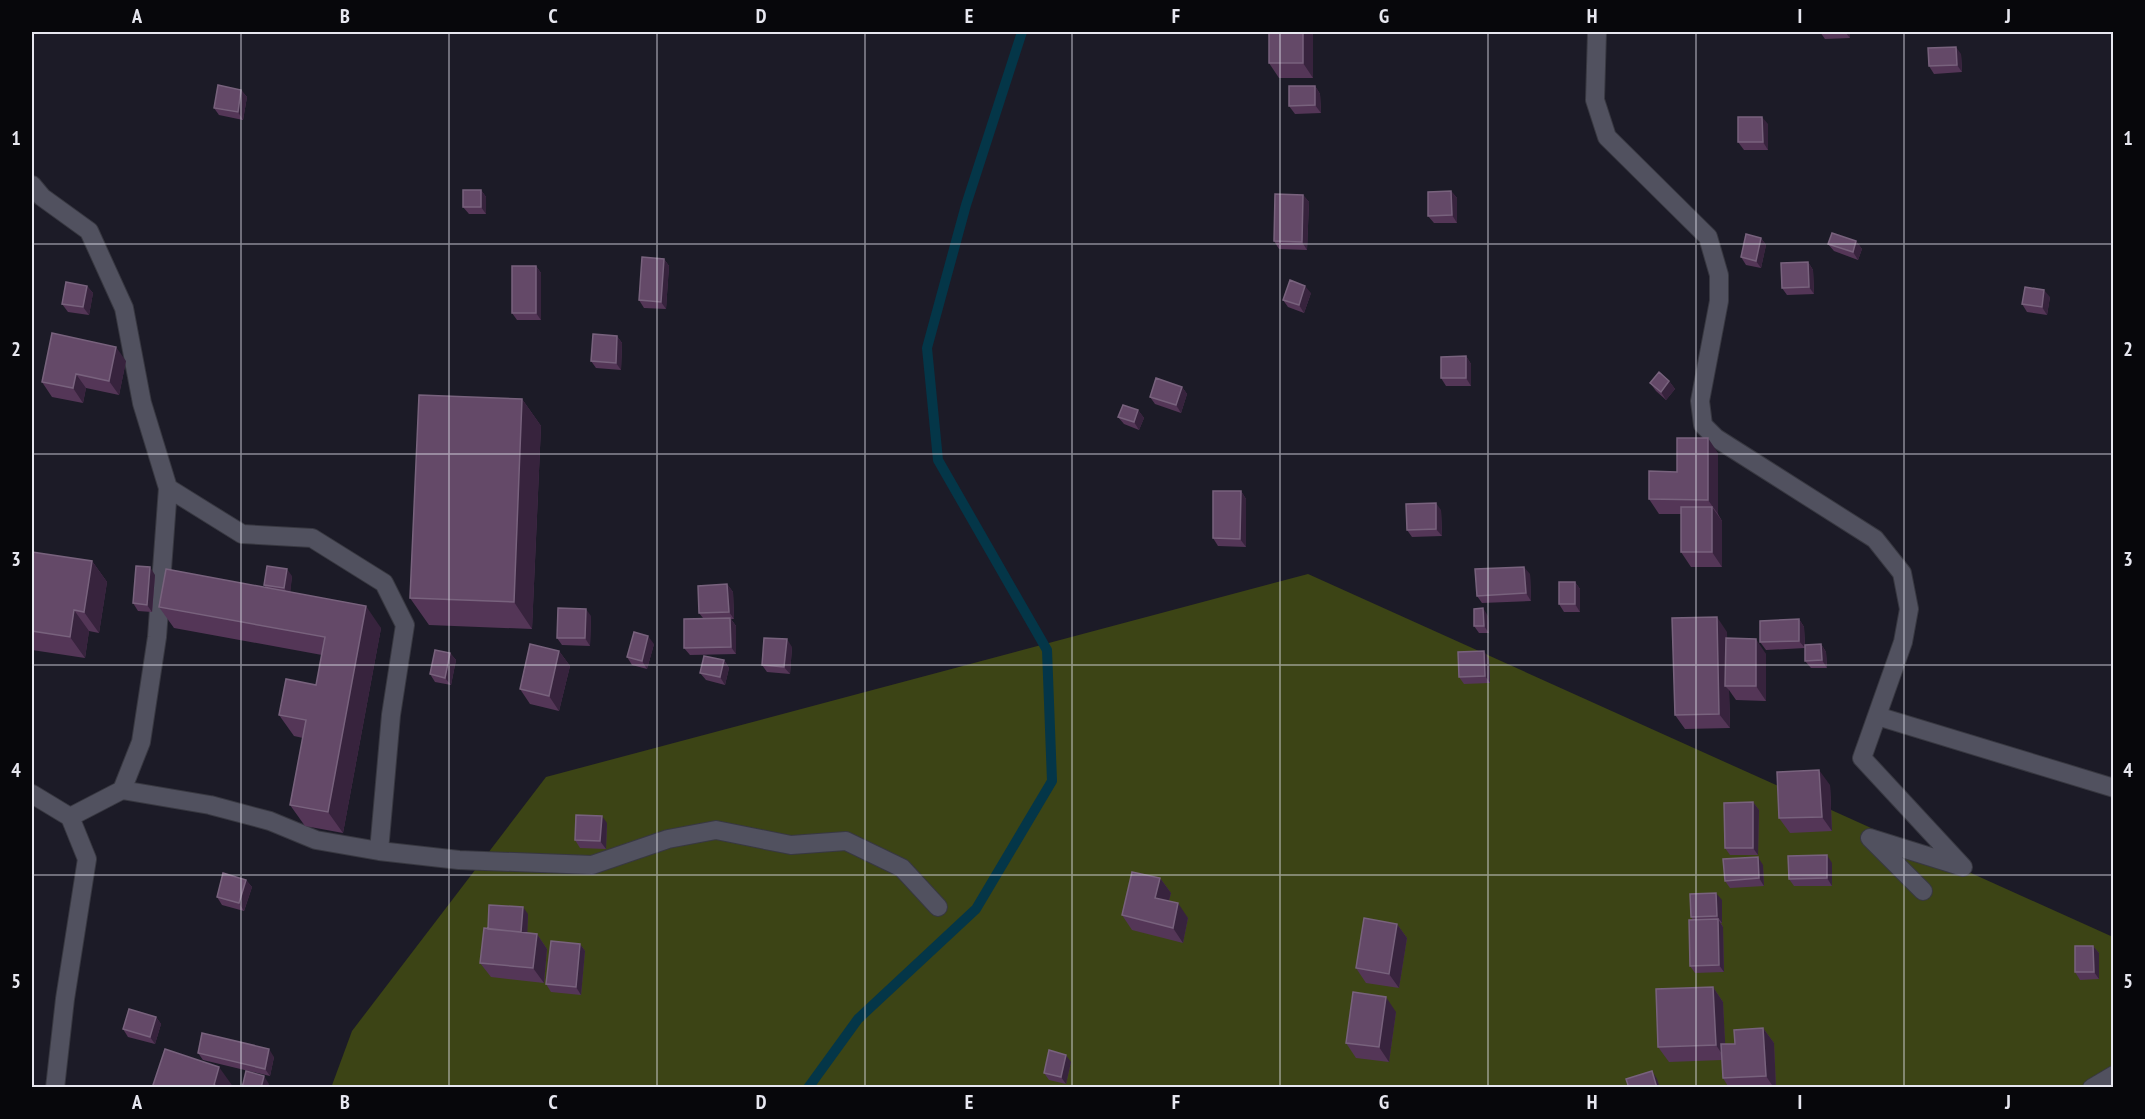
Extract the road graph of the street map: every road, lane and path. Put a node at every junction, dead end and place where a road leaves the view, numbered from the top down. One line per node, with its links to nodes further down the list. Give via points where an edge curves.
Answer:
1 (1597, 32): 4 (street, via 1595,100 1607,137 1708,237 1719,275 1719,301 1700,401 1703,425 1716,438 1875,539 1902,573 1909,609 1903,642)
2 (32, 185): 3 (street, via 89,231 124,308 142,403)
3 (168, 488): 6 (street, via 158,637 141,742); 9 (street, via 242,534 312,538 384,583 405,625 391,715)
4 (1877, 716): 5 (street); 10 (street, via 1862,758 1963,867 1870,838)
5 (2114, 788)
6 (122, 790): 8 (street); 9 (street, via 210,805 270,821 316,840)
7 (32, 794): 8 (street)
8 (70, 817): 13 (street, via 87,859)
9 (379, 851): 11 (street, via 459,860 592,865 668,839 716,830 791,845 846,841 902,868)
10 (1923, 891)
11 (938, 907)
12 (2114, 1075): 14 (street)
13 (55, 1088)
14 (2092, 1088)

